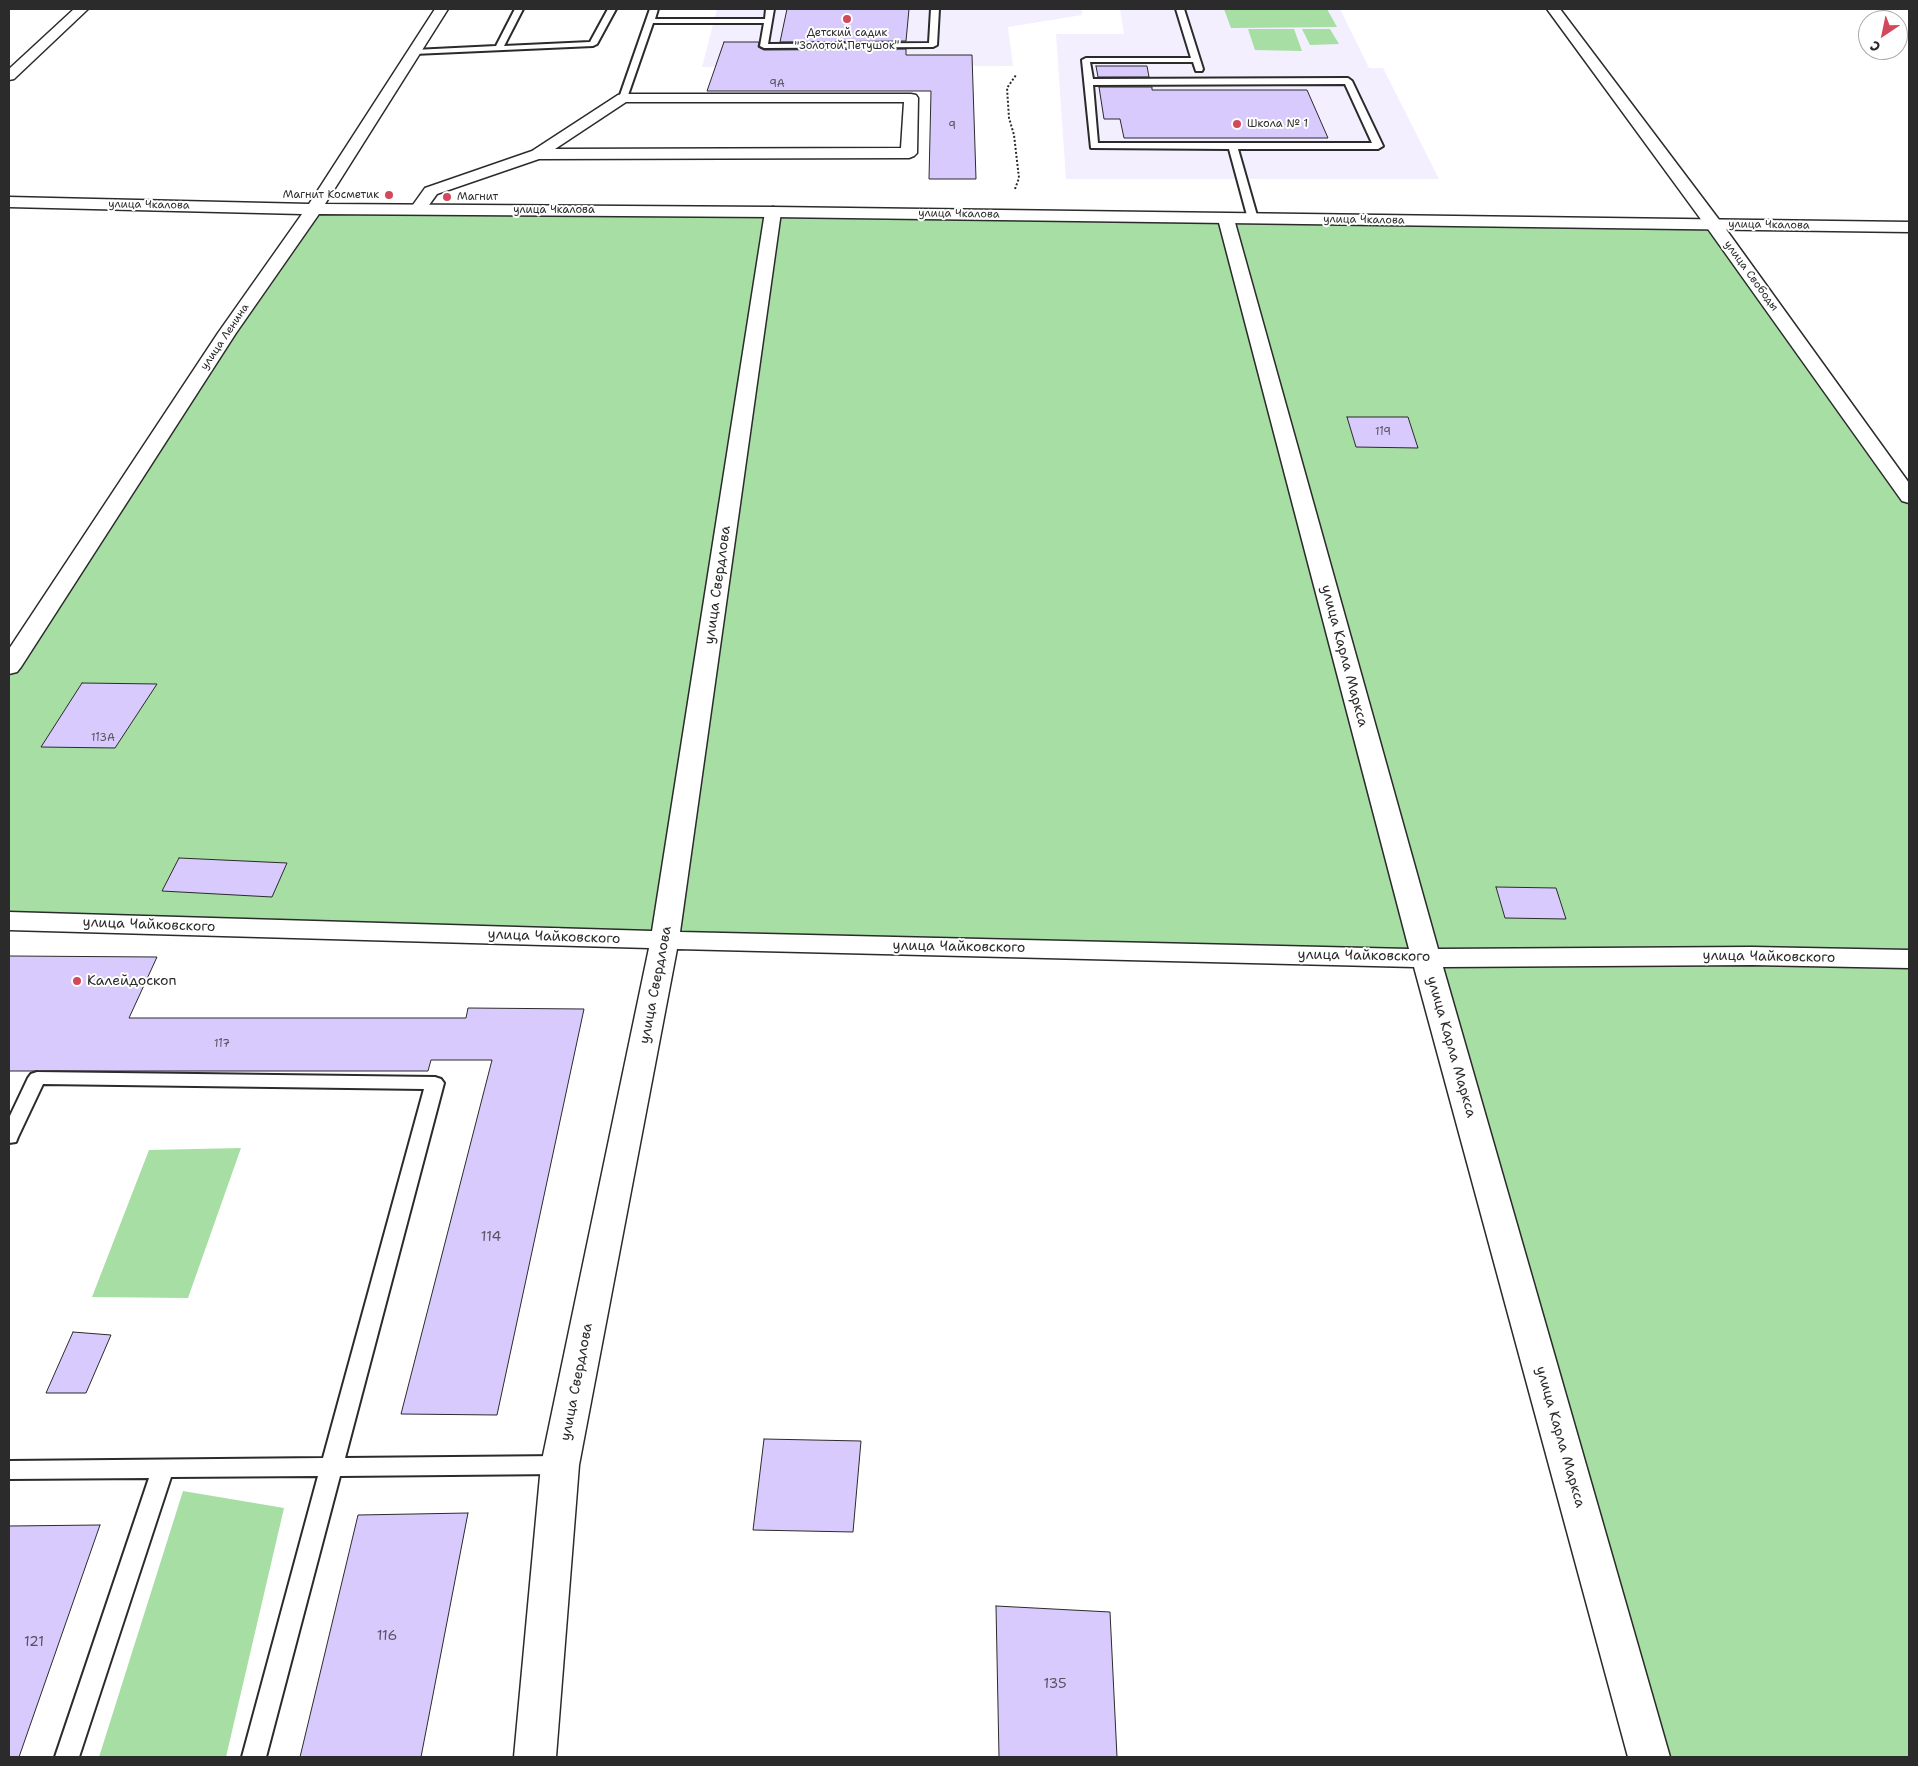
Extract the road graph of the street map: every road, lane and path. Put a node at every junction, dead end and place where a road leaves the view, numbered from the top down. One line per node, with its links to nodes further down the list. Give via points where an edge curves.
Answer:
1 (81, 9): 16 (street)
2 (441, 9): 13 (street, улица Ленина)
3 (520, 9): 12 (lane)
4 (612, 9): 12 (lane, via 593,44)
5 (654, 9): 10 (lane)
6 (770, 9): 11 (lane)
7 (935, 9): 11 (lane, via 933,46 764,46)
8 (1180, 9): 14 (lane)
9 (1553, 9): 28 (street, улица Свободы)
10 (650, 21): 11 (lane); 19 (lane)
11 (767, 21)
12 (499, 47): 13 (lane)
13 (414, 52): 24 (street, улица Ленина)
14 (1195, 60): 17 (lane); 18 (lane, via 1086,60)
15 (1016, 75): 22 (path, via 1007,88 1019,178)
16 (9, 76)
17 (1204, 81): 18 (lane); 20 (lane, via 1348,81 1378,146)
18 (1089, 82): 20 (lane, via 1094,146)
19 (623, 98): 21 (street); 21 (street, via 911,98 909,153)
20 (1233, 146): 27 (lane)
21 (537, 154): 25 (street, via 431,191)
22 (1015, 189)
23 (9, 202): 24 (street, улица Чкалова)
24 (314, 209): 25 (street, улица Чкалова); 31 (street, улица Ленина, via 222,341)
25 (418, 209): 26 (street, улица Чкалова)
26 (773, 212): 27 (street, улица Чкалова); 33 (street, улица Свердлова)
27 (1239, 219): 28 (street, улица Чкалова); 34 (street, улица Карла Маркса)
28 (1714, 225): 29 (street, улица Чкалова); 30 (street, улица Свободы)
29 (1909, 227)
30 (1909, 497)
31 (9, 667)
32 (9, 921): 33 (street, улица Чайковского)
33 (665, 940): 34 (street, улица Чайковского); 37 (street, улица Свердлова)
34 (1426, 958): 35 (street, улица Чайковского, via 1752,956); 44 (street, улица Карла Маркса)
35 (1909, 959)
36 (9, 1138): 38 (lane, via 37,1078 435,1083)
37 (560, 1465): 38 (lane); 43 (street, улица Свердлова)
38 (330, 1467): 39 (lane); 42 (lane)
39 (163, 1468): 40 (lane); 41 (lane)
40 (9, 1470)
41 (67, 1757)
42 (254, 1757)
43 (535, 1757)
44 (1649, 1757)

